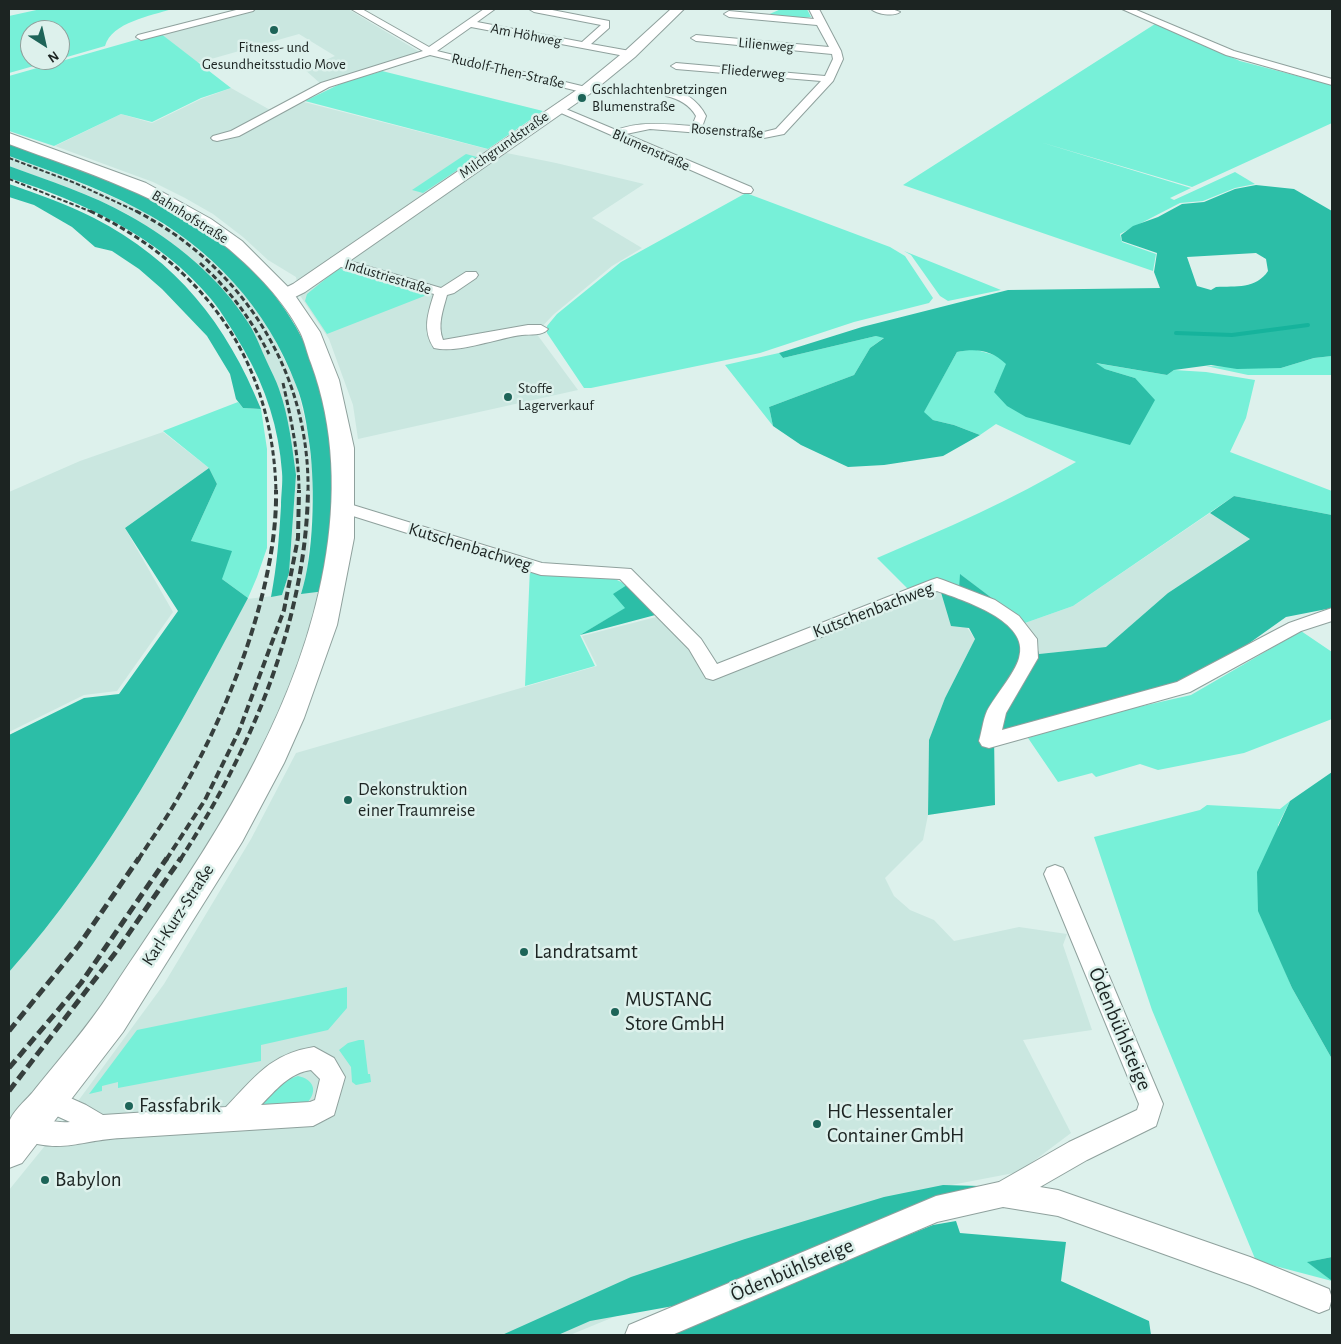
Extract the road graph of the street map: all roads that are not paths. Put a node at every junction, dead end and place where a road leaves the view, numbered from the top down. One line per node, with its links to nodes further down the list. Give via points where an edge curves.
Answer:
1 (250, 9): 13 (street)
2 (356, 9): 17 (street)
3 (490, 9): 12 (street, Rudolf-Then-Straße)
4 (534, 9): 15 (street, Am Höhweg, via 606,23)
5 (678, 9): 18 (street, Milchgrundstraße)
6 (814, 9): 11 (street)
7 (876, 9): 9 (street)
8 (1127, 9): 21 (street, via 1230,53)
9 (895, 12)
10 (729, 14): 11 (street)
11 (820, 22): 16 (street)
12 (470, 24): 15 (street, Am Höhweg); 17 (street, Rudolf-Then-Straße)
13 (141, 37)
14 (696, 38): 16 (street, Lilienweg)
15 (583, 46): 18 (street, Am Höhweg)
16 (836, 51): 20 (street, Rosenstraße, via 838,59)
17 (431, 52): 22 (street, Rudolf-Then-Straße); 28 (street, Rudolf-Then-Straße, via 325,85 235,134)
18 (630, 54): 22 (street, Milchgrundstraße)
19 (676, 66): 20 (street, Fliederweg)
20 (829, 79): 25 (street, Rosenstraße, via 780,132 764,135)
21 (1332, 82)
22 (586, 90): 24 (street, Milchgrundstraße)
23 (670, 94): 25 (street, via 690,101 698,108 701,116)
24 (557, 109): 26 (street, Blumenstraße); 30 (street, Milchgrundstraße)
25 (696, 129): 26 (street, Rosenstraße, via 650,126)
26 (615, 134): 29 (street, Blumenstraße)
27 (9, 138): 32 (main road, Bahnhofstraße, via 124,180 182,209 235,245)
28 (217, 138)
29 (746, 190)
30 (329, 265): 32 (street, Milchgrundstraße, via 299,288); 33 (street, Industriestraße)
31 (471, 275): 33 (street, Industriestraße)
32 (280, 290): 35 (main road, Bahnhofstraße, via 310,332 328,380 343,448)
33 (441, 292): 34 (street, Industriestraße, via 433,323 433,338 439,345 456,345)
34 (541, 329)
35 (343, 507): 36 (street, Kutschenbachweg, via 541,569 625,573 695,644 713,673 938,584 989,604 1013,620 1028,639 1029,658 996,713 989,741 1183,687 1295,627); 38 (main road, Karl-Kurz-Straße, via 342,538 324,625 290,718 252,798 111,1021)
36 (1332, 614)
37 (1055, 874): 42 (street, Ödenbühlsteige, via 1151,1104 1147,1118 1078,1151)
38 (48, 1100): 40 (street); 41 (main road, Karl-Kurz-Straße)
39 (233, 1118): 40 (street, Karl-Kurz-Straße)
40 (101, 1127): 41 (street, Karl-Kurz-Straße, via 70,1136)
41 (18, 1140)
42 (1003, 1194): 43 (street, Ödenbühlsteige, via 1058,1203 1250,1270); 44 (street, Ödenbühlsteige, via 936,1209)
43 (1320, 1299)
44 (639, 1335)

